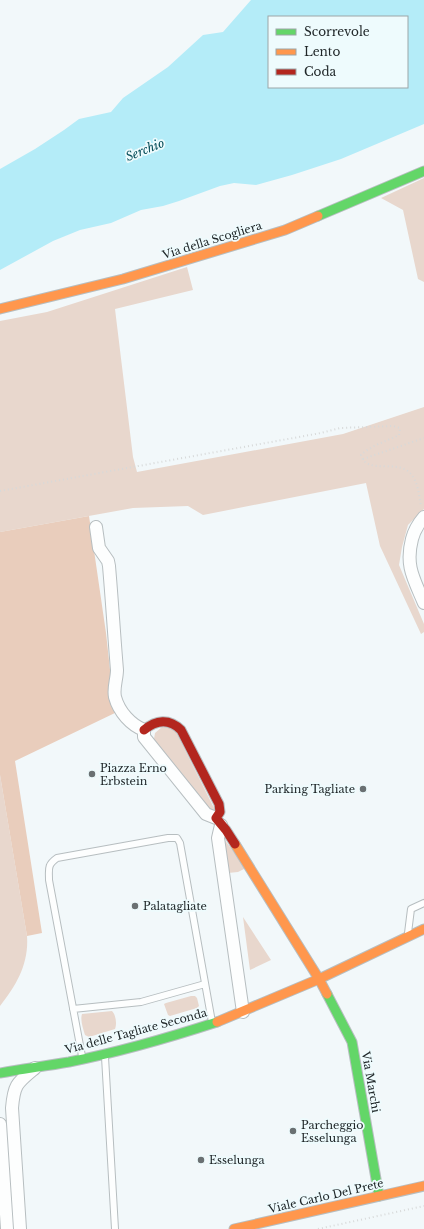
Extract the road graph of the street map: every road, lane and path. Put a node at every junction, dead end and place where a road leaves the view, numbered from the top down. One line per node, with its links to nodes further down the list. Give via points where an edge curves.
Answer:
1 (424, 171): 2 (street, Via della Scogliera, via 285,230 123,279)
2 (0, 309)
3 (424, 438): 4 (path)
4 (362, 459): 5 (path, via 361,455 366,450 387,442 399,434 400,428 340,428); 6 (path, via 376,466 402,467 411,474)
5 (0, 491)
6 (424, 517): 8 (street, via 415,530 408,560)
7 (96, 527): 9 (street, via 99,548 108,560 109,566 117,672 116,697 130,722)
8 (424, 603)
9 (144, 730): 10 (street, via 144,737 206,814); 10 (street, via 150,724 170,721 182,730 220,804)
10 (219, 822): 14 (street, Via Marchi); 17 (street, via 218,838)
11 (424, 903): 13 (lane, via 411,909)
12 (424, 929): 13 (street, Via delle Tagliate Seconda)
13 (407, 937): 14 (street, Via delle Tagliate Seconda)
14 (318, 979): 17 (street, Via delle Tagliate Seconda); 25 (street, Via Marchi, via 352,1042)
15 (205, 984): 16 (lane, via 141,1002); 16 (lane, via 180,843 177,838 71,855 51,862 49,880); 18 (lane)
16 (73, 1009): 20 (lane)
17 (243, 1012): 18 (street, Via delle Tagliate Seconda)
18 (212, 1024): 19 (street, Via delle Tagliate Seconda, via 168,1038)
19 (105, 1053): 20 (street, Via delle Tagliate Seconda); 29 (lane)
20 (83, 1058): 21 (street, Via delle Tagliate Seconda)
21 (37, 1066): 22 (street, Via delle Tagliate Seconda); 28 (street, via 20,1081 13,1092)
22 (0, 1074)
23 (0, 1124): 27 (street)
24 (424, 1186): 25 (street, Viale Carlo Del Prete)
25 (379, 1196): 30 (street, Viale Carlo Del Prete)
26 (424, 1206): 31 (path)
27 (7, 1229)
28 (20, 1229)
29 (116, 1229)
30 (234, 1229)
31 (318, 1229)

